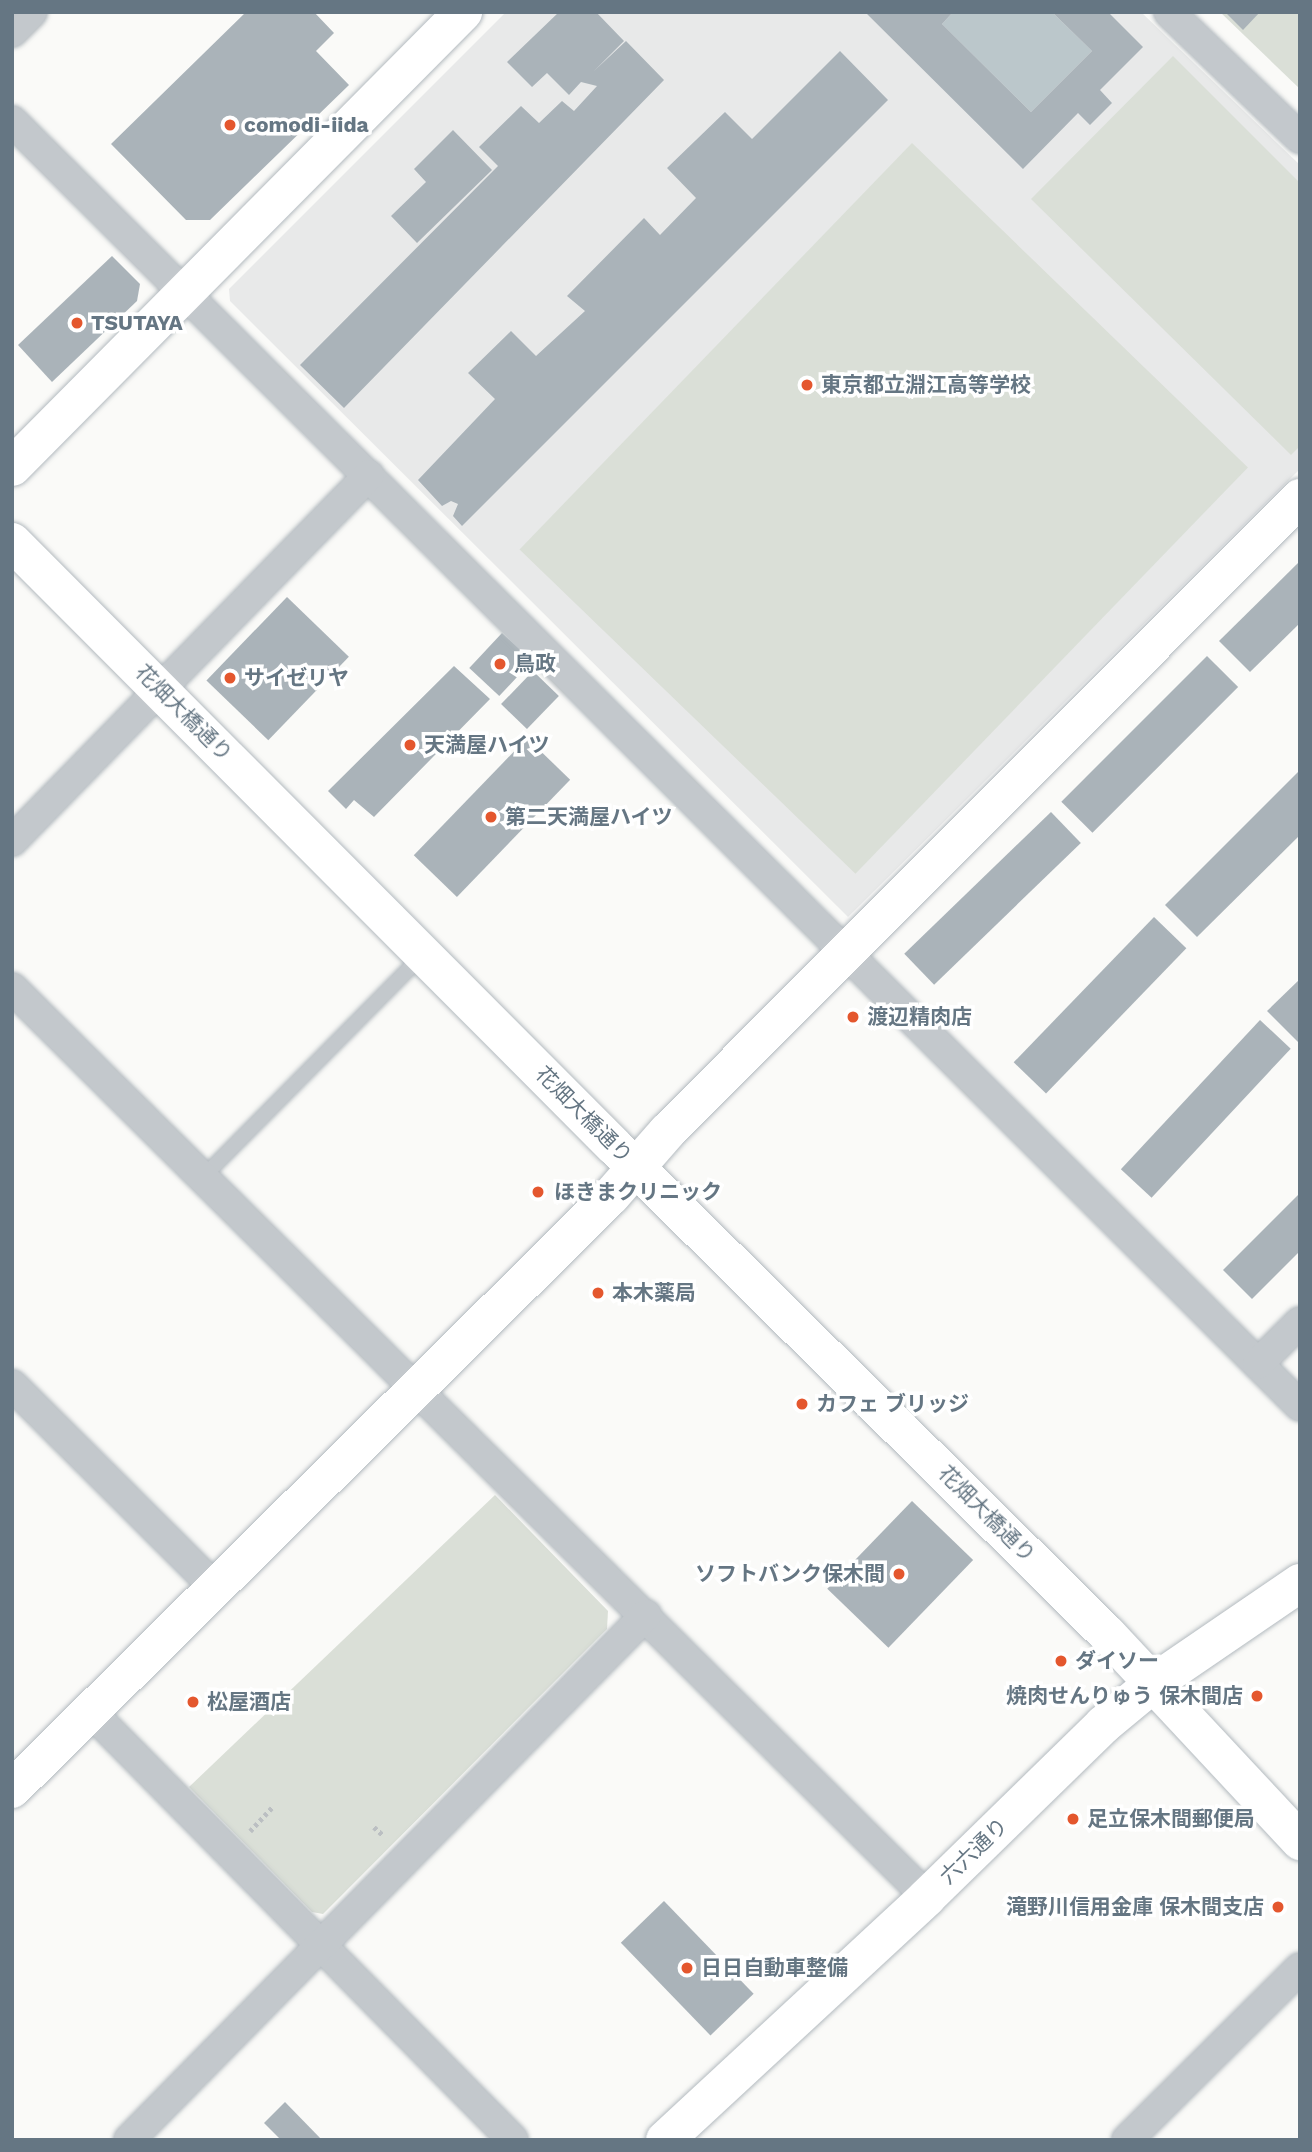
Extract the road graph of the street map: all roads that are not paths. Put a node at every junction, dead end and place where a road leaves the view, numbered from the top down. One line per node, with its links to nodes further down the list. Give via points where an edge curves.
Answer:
1 (32, 12): 4 (street)
2 (463, 12): 7 (street)
3 (1169, 12): 6 (street)
4 (12, 32)
5 (12, 121): 7 (street)
6 (1300, 138)
7 (185, 291): 8 (street); 9 (street)
8 (12, 467)
9 (369, 475): 12 (street); 14 (street)
10 (1300, 498): 14 (street)
11 (12, 542): 12 (street, 花畑大橋通り)
12 (160, 690): 13 (street); 15 (street, 花畑大橋通り)
13 (12, 841)
14 (845, 952): 17 (street); 20 (street)
15 (424, 954): 17 (street, 花畑大橋通り); 18 (lane)
16 (12, 988): 18 (street)
17 (636, 1167): 22 (street); 27 (street, 花畑大橋通り)
18 (203, 1177): 22 (street)
19 (1300, 1322): 20 (street)
20 (1258, 1364): 23 (street)
21 (12, 1385): 25 (street)
22 (417, 1387): 25 (street); 26 (street)
23 (1300, 1406)
24 (1300, 1583): 27 (street, 六六通り)
25 (216, 1588): 28 (street)
26 (646, 1615): 31 (street); 32 (street)
27 (1154, 1682): 30 (street, 花畑大橋通り); 31 (street, 六六通り)
28 (90, 1711): 29 (street); 32 (street)
29 (12, 1789)
30 (1300, 1841)
31 (927, 1897): 36 (street, 六六通り)
32 (321, 1945): 34 (street); 35 (street)
33 (1300, 1968): 37 (street)
34 (129, 2140)
35 (513, 2140)
36 (666, 2140)
37 (1128, 2140)

